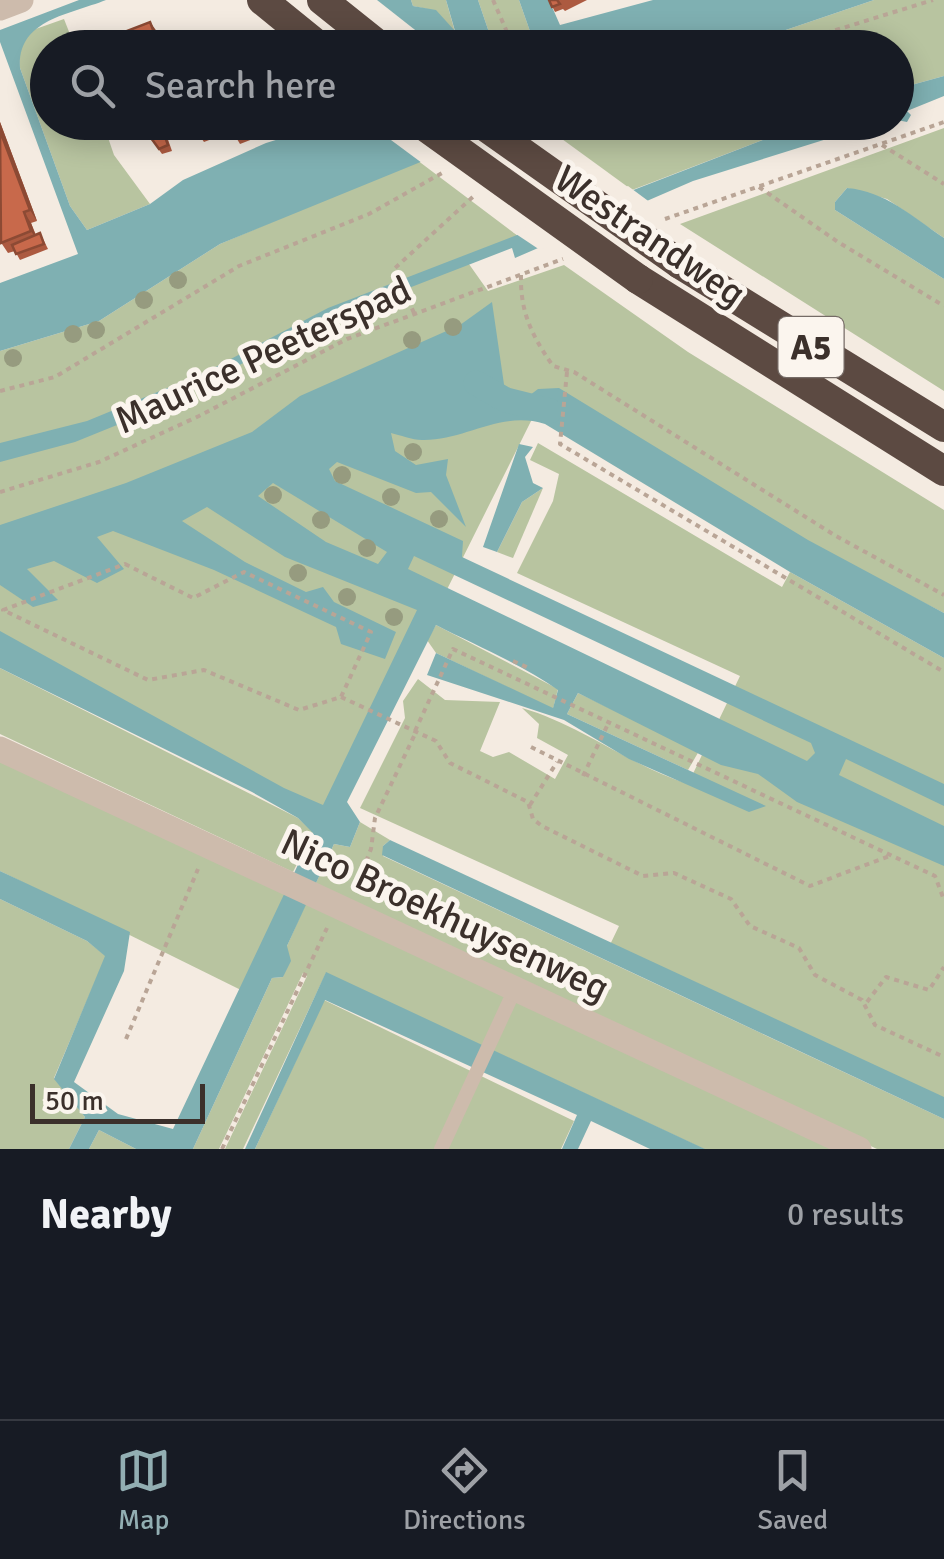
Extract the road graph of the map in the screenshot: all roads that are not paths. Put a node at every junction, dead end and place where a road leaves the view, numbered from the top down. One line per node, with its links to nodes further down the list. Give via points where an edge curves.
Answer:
1 (20, 0): 4 (street)
2 (262, 0): 5 (highway)
3 (322, 0): 6 (highway)
4 (0, 8)
5 (299, 30)
6 (360, 30)
7 (444, 140): 10 (highway, Westrandweg / A5, bridge, via 638,279)
8 (505, 140): 9 (highway, Westrandweg / A5, bridge, via 680,264)
9 (944, 426)
10 (944, 471)
11 (0, 749): 12 (street, Nico Broekhuysenweg)
12 (514, 989): 13 (lane); 14 (street, Nico Broekhuysenweg)
13 (442, 1149)
14 (859, 1149)

